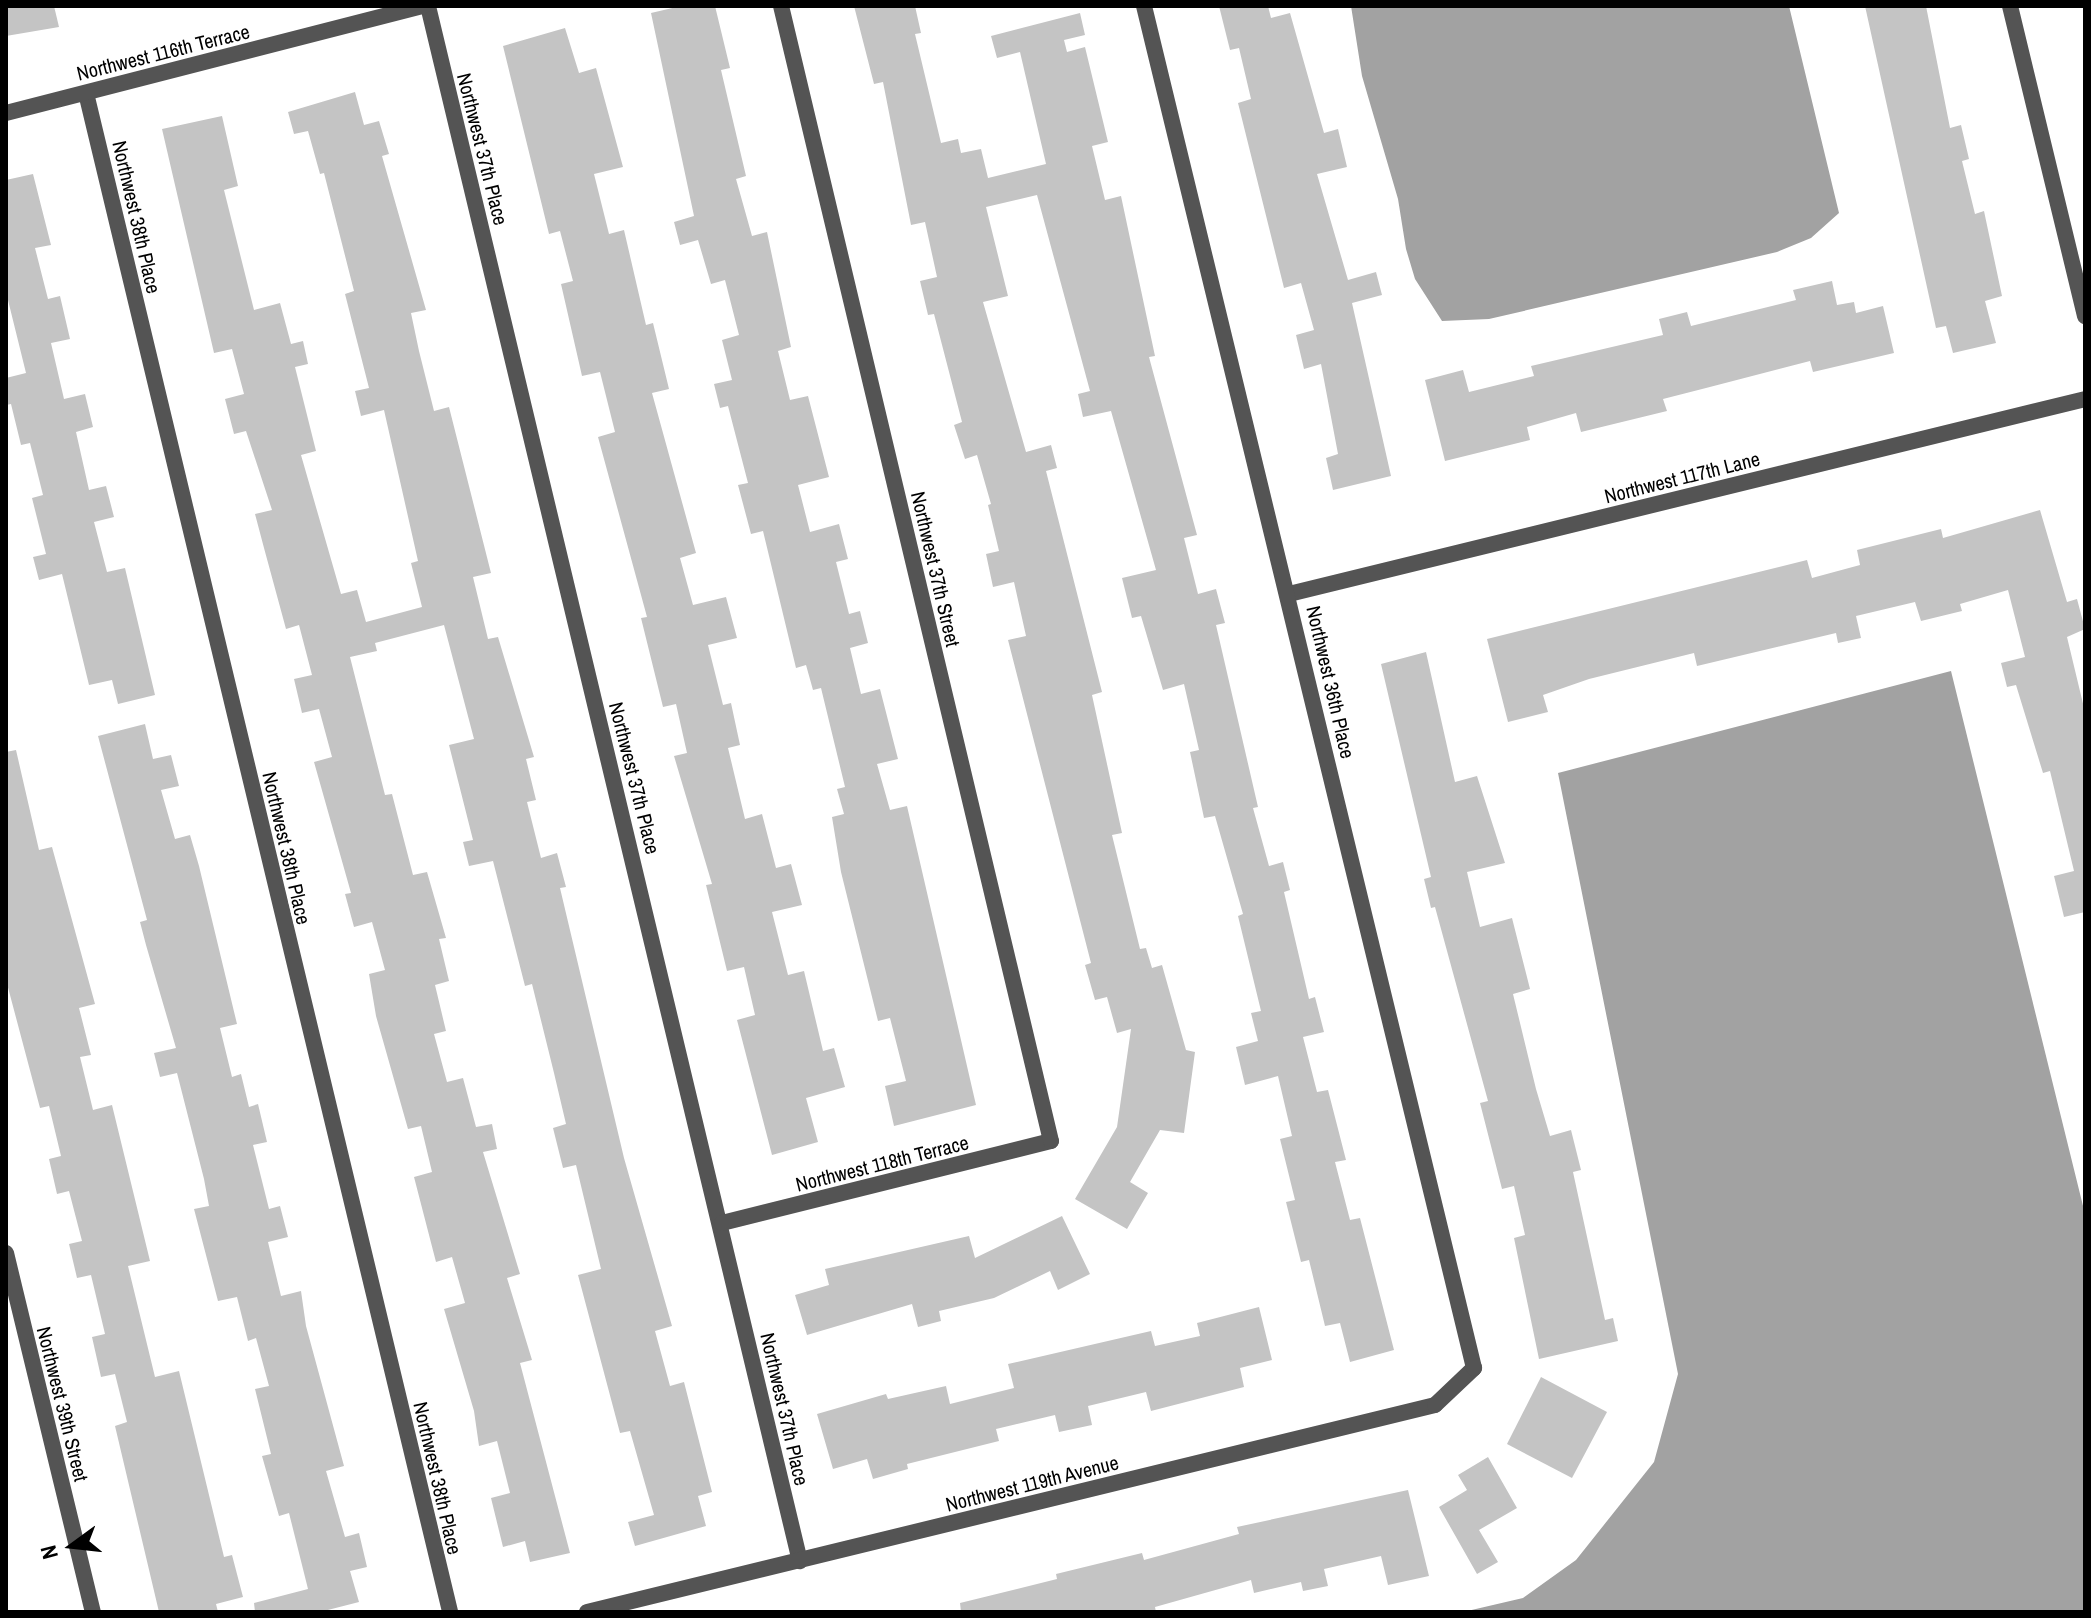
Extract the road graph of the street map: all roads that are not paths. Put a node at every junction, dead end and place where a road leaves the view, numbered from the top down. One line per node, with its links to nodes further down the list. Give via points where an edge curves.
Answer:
1 (426, 6): 5 (street, Northwest 116th Terrace); 11 (street, Northwest 37th Place)
2 (781, 6): 10 (street, Northwest 37th Street)
3 (1144, 6): 9 (street, Northwest 36th Place)
4 (2010, 6): 7 (street)
5 (86, 93): 6 (street, Northwest 116th Terrace); 16 (street, Northwest 38th Place)
6 (6, 113)
7 (2085, 316)
8 (2085, 399): 9 (street, Northwest 117th Lane)
9 (1289, 594): 13 (street, Northwest 36th Place)
10 (1051, 1141): 11 (street, Northwest 118th Terrace)
11 (722, 1223): 14 (street, Northwest 37th Place)
12 (6, 1253): 15 (street, Northwest 39th Street)
13 (1474, 1368): 14 (street, Northwest 119th Avenue, via 1435,1405)
14 (800, 1561): 17 (street, Northwest 119th Avenue)
15 (93, 1612)
16 (450, 1612)
17 (587, 1612)

